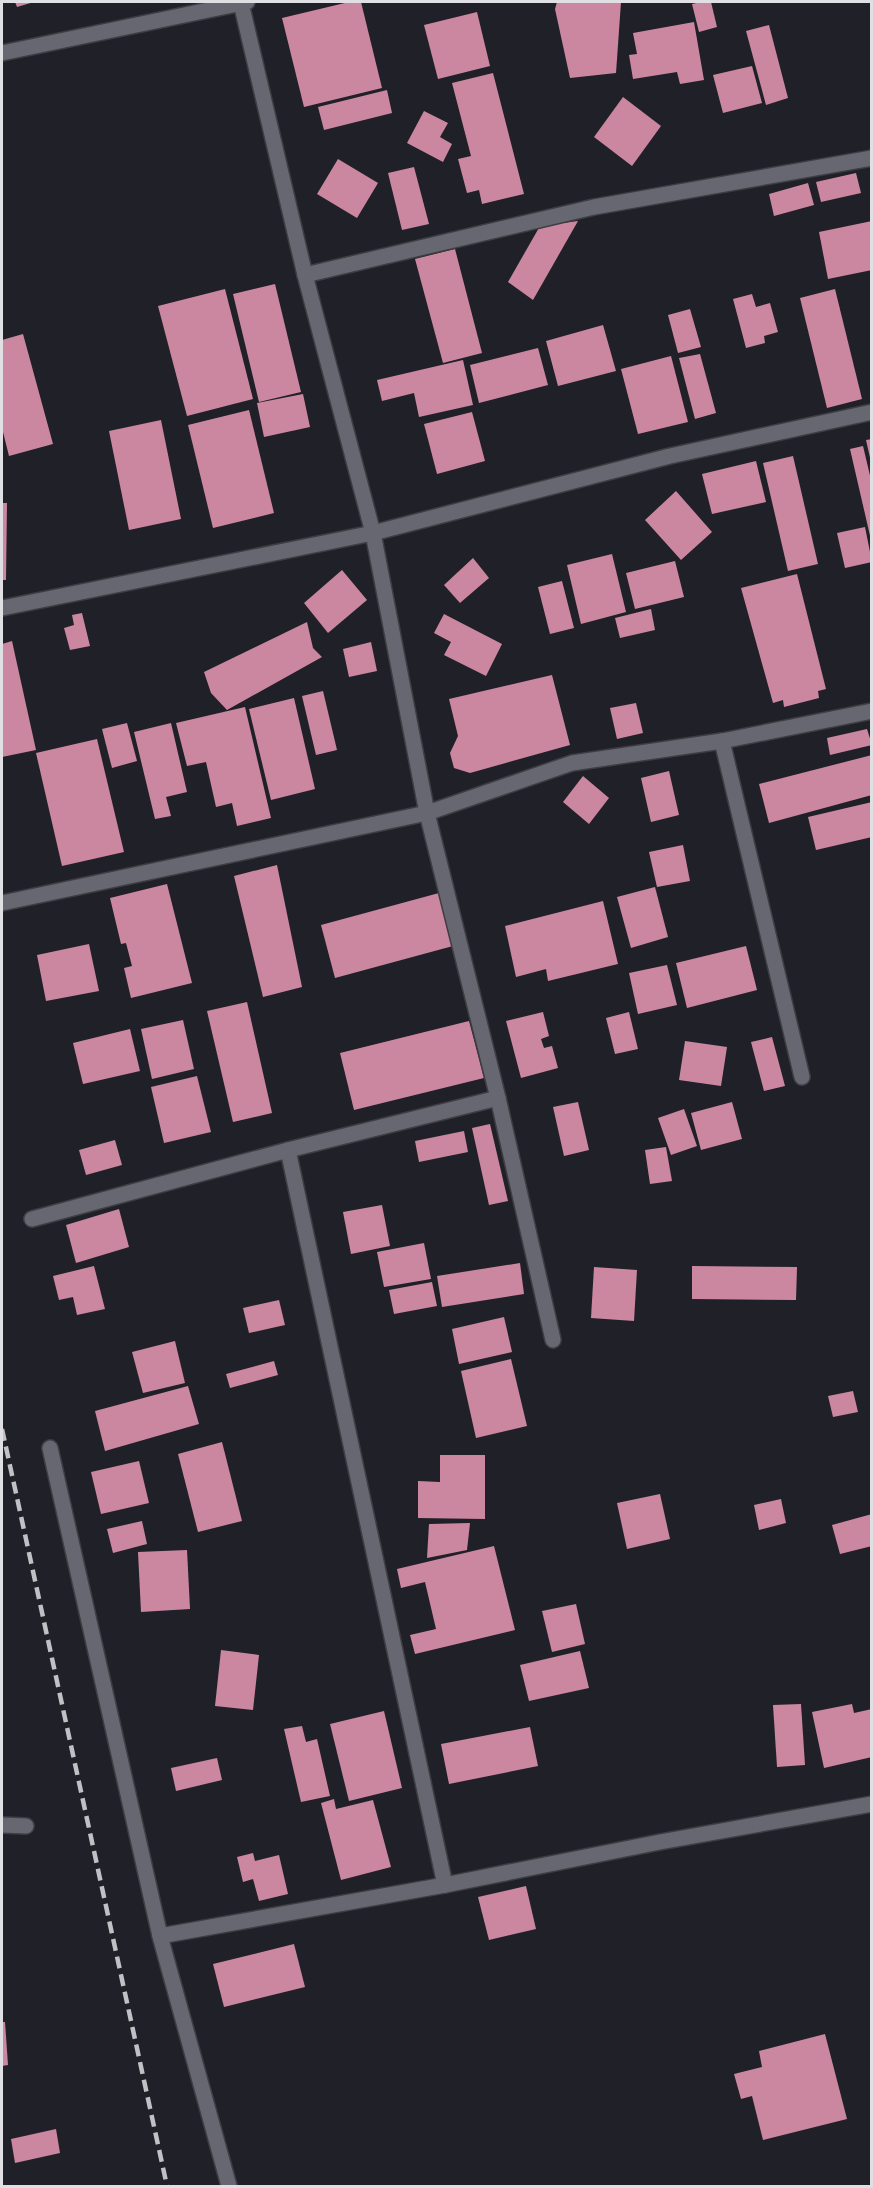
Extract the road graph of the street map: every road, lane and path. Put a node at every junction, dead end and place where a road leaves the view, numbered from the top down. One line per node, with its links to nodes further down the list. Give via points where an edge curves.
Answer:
1 (244, 2): 2 (street); 4 (street)
2 (2, 54)
3 (872, 158): 4 (street, via 594,207)
4 (305, 275): 6 (street)
5 (872, 412): 6 (street, via 670,456)
6 (373, 533): 7 (street); 10 (street)
7 (2, 608)
8 (872, 711): 9 (street)
9 (722, 741): 10 (street, via 572,763); 12 (street)
10 (427, 813): 11 (street); 13 (street)
11 (2, 903)
12 (802, 1077)
13 (498, 1098): 14 (street); 16 (street)
14 (288, 1150): 15 (street); 21 (street)
15 (32, 1219)
16 (552, 1340)
17 (50, 1448): 22 (street)
18 (872, 1804): 21 (street)
19 (2, 1825): 20 (street)
20 (26, 1826)
21 (445, 1886): 22 (street)
22 (160, 1936): 23 (street)
23 (229, 2187)

